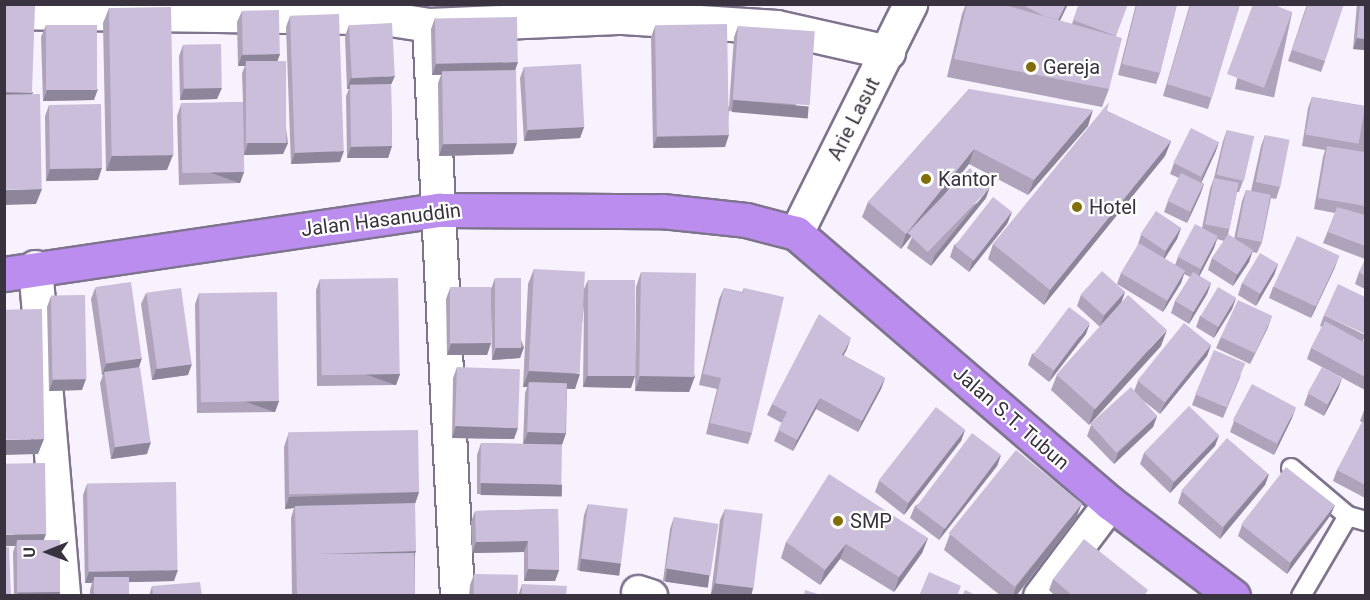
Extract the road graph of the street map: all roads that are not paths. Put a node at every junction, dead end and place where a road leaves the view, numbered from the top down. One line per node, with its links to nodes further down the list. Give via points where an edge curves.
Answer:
1 (910, 4): 5 (street, Arie Lasut)
2 (623, 11): 4 (street); 5 (street, via 777,27)
3 (4, 12): 4 (street, via 377,17)
4 (429, 26): 6 (street)
5 (888, 52): 7 (street, Arie Lasut)
6 (439, 210): 7 (highway, Jalan Hasanuddin, via 662,211 746,220); 8 (highway, Jalan Hasanuddin); 13 (street)
7 (796, 233): 10 (highway, Jalan S.T. Tubun)
8 (20, 271): 12 (street)
9 (1292, 468): 11 (lane)
10 (1110, 503): 14 (street); 15 (highway, Jalan S.T. Tubun)
11 (1357, 519): 16 (lane)
12 (63, 596)
13 (457, 596)
14 (1040, 596)
15 (1233, 596)
16 (1301, 596)

